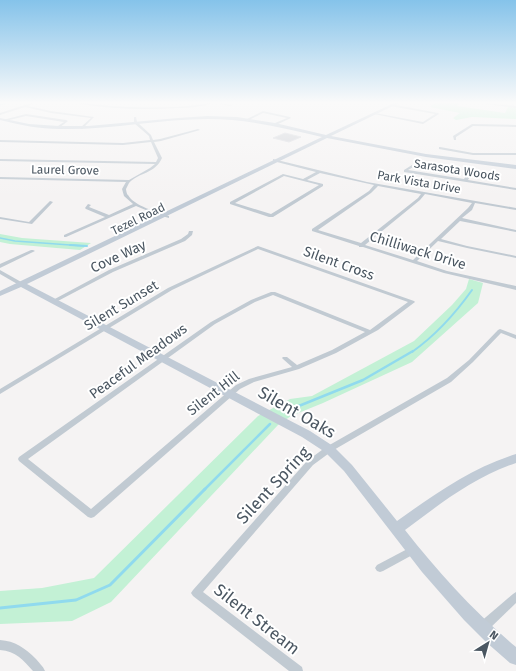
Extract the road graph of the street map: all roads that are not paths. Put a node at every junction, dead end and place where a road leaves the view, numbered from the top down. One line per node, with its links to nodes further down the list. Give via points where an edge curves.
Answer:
1 (148, 134): 8 (street)
2 (180, 134): 8 (street)
3 (324, 134): 5 (main road)
4 (458, 134): 6 (street)
5 (327, 135): 12 (main road, Tezel Road); 15 (main road, via 442,159)
6 (455, 139)
7 (0, 141): 8 (street, via 118,144)
8 (153, 141): 13 (street, via 160,156)
9 (440, 148): 10 (street, via 473,154)
10 (516, 154)
11 (0, 160): 13 (street)
12 (280, 160): 16 (street, Park Vista Drive); 30 (main road, Tezel Road)
13 (158, 163): 20 (street, via 154,168)
14 (413, 166): 21 (street, Sarasota Woods, via 405,171)
15 (516, 167)
16 (320, 171): 19 (street); 22 (street, Park Vista Drive)
17 (469, 174): 21 (street)
18 (0, 178): 20 (street, Laurel Grove)
19 (304, 180): 19 (street, via 322,185 272,216 231,204 284,175)
20 (130, 181): 28 (street, via 125,186 124,194)
21 (465, 181): 23 (street, Sarasota Woods)
22 (378, 185): 24 (street, Park Vista Drive); 39 (street, Chilliwack Drive, via 314,230)
23 (516, 189)
24 (424, 193): 26 (street, Park Vista Drive); 39 (street)
25 (51, 202): 32 (street, via 30,223)
26 (474, 202): 29 (street, Park Vista Drive); 33 (street)
27 (89, 205): 31 (street, via 87,208)
28 (135, 205): 30 (street); 31 (street)
29 (516, 209)
30 (164, 216): 45 (main road, Tezel Road)
31 (109, 217): 36 (street)
32 (0, 218)
33 (458, 219): 35 (street); 37 (street)
34 (191, 232): 49 (street, Cove Way, via 183,240 111,271)
35 (516, 232)
36 (66, 236)
37 (437, 239): 41 (street); 42 (street)
38 (258, 246): 50 (street, Silent Cross); 51 (street, Silent Sunset, via 170,289)
39 (361, 246): 42 (street, Chilliwack Drive)
40 (33, 251): 43 (street)
41 (516, 257)
42 (413, 262): 46 (street, Chilliwack Drive)
43 (0, 266)
44 (0, 272): 45 (street, Silent Oaks)
45 (24, 285): 47 (main road, Tezel Road); 48 (main road, Tezel Road); 49 (main road, Silent Oaks)
46 (516, 288)
47 (0, 294)
48 (0, 300)
49 (54, 301): 51 (main road, Silent Oaks)
50 (412, 302): 52 (street, Silent Hill)
51 (105, 328): 54 (main road, Silent Oaks); 57 (street, Silent Sunset)
52 (370, 332): 54 (street, Peaceful Meadows, via 273,293 224,316); 56 (street, Silent Hill)
53 (516, 337): 59 (street, Silent Spring, via 500,331 449,380)
54 (163, 358): 58 (main road, Silent Oaks); 61 (street, Peaceful Meadows, via 22,459)
55 (285, 358): 56 (street)
56 (297, 368): 58 (street, Silent Hill, via 249,381)
57 (0, 392)
58 (230, 394): 59 (main road, Silent Oaks); 61 (street, Silent Hill)
59 (329, 449): 62 (main road, Silent Oaks, via 348,468); 65 (street, Silent Spring, via 302,471)
60 (516, 458): 62 (main road, via 485,469)
61 (91, 514)
62 (397, 528): 63 (main road, Silent Oaks)
63 (413, 550): 64 (street); 67 (main road, Silent Oaks)
64 (380, 568)
65 (196, 593): 71 (street, Silent Stream)
66 (516, 597): 67 (street)
67 (482, 628): 69 (main road, Silent Oaks)
68 (0, 645): 70 (street, via 17,649)
69 (516, 657)
70 (40, 671)
71 (298, 671)

